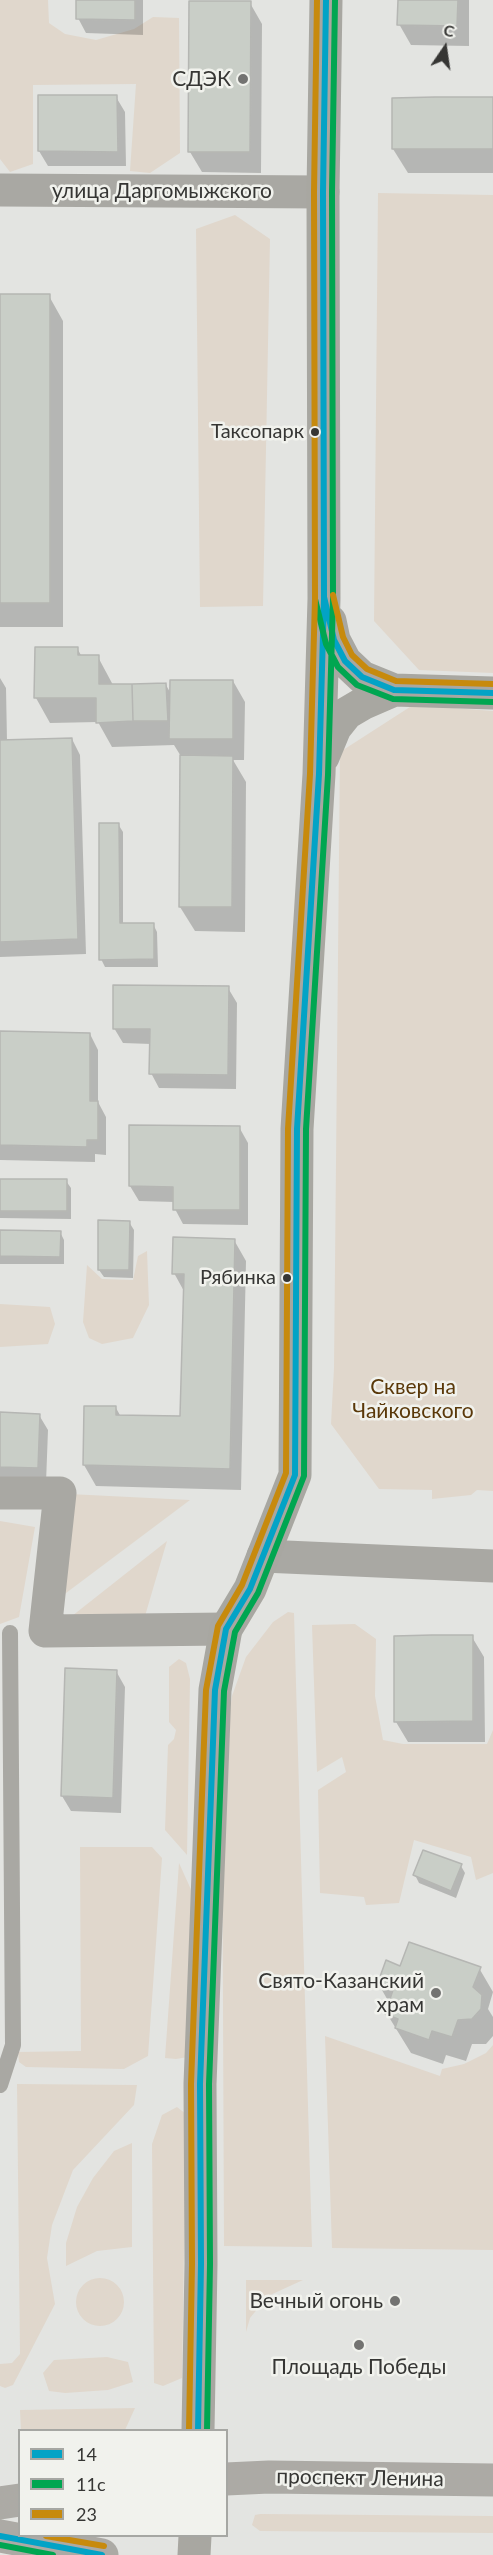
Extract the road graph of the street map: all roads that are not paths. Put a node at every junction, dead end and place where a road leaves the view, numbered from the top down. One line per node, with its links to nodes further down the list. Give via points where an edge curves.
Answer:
1 (326, 0): 3 (main road)
2 (0, 190): 3 (street, улица Даргомыжского)
3 (323, 192): 4 (main road)
4 (324, 599): 5 (main road, via 334,640 345,661 362,677); 7 (main road)
5 (394, 690): 6 (main road); 7 (main road, via 347,713 335,728)
6 (493, 693)
7 (319, 774): 9 (main road, via 297,1129 295,1475)
8 (0, 1493): 12 (street, via 60,1493)
9 (263, 1556): 10 (street); 11 (main road, via 250,1590)
10 (493, 1566)
11 (226, 1629): 12 (street); 14 (main road, via 215,1690 201,2061)
12 (22, 1632): 13 (lane, via 13,2045)
13 (0, 2085)
14 (198, 2429)
15 (228, 2479): 16 (main road, проспект Ленина)
16 (493, 2480)
17 (18, 2500): 18 (main road)
18 (0, 2503)
19 (0, 2536): 21 (main road)
20 (195, 2537): 23 (main road)
21 (51, 2550): 22 (main road)
22 (102, 2555)
23 (195, 2555)

